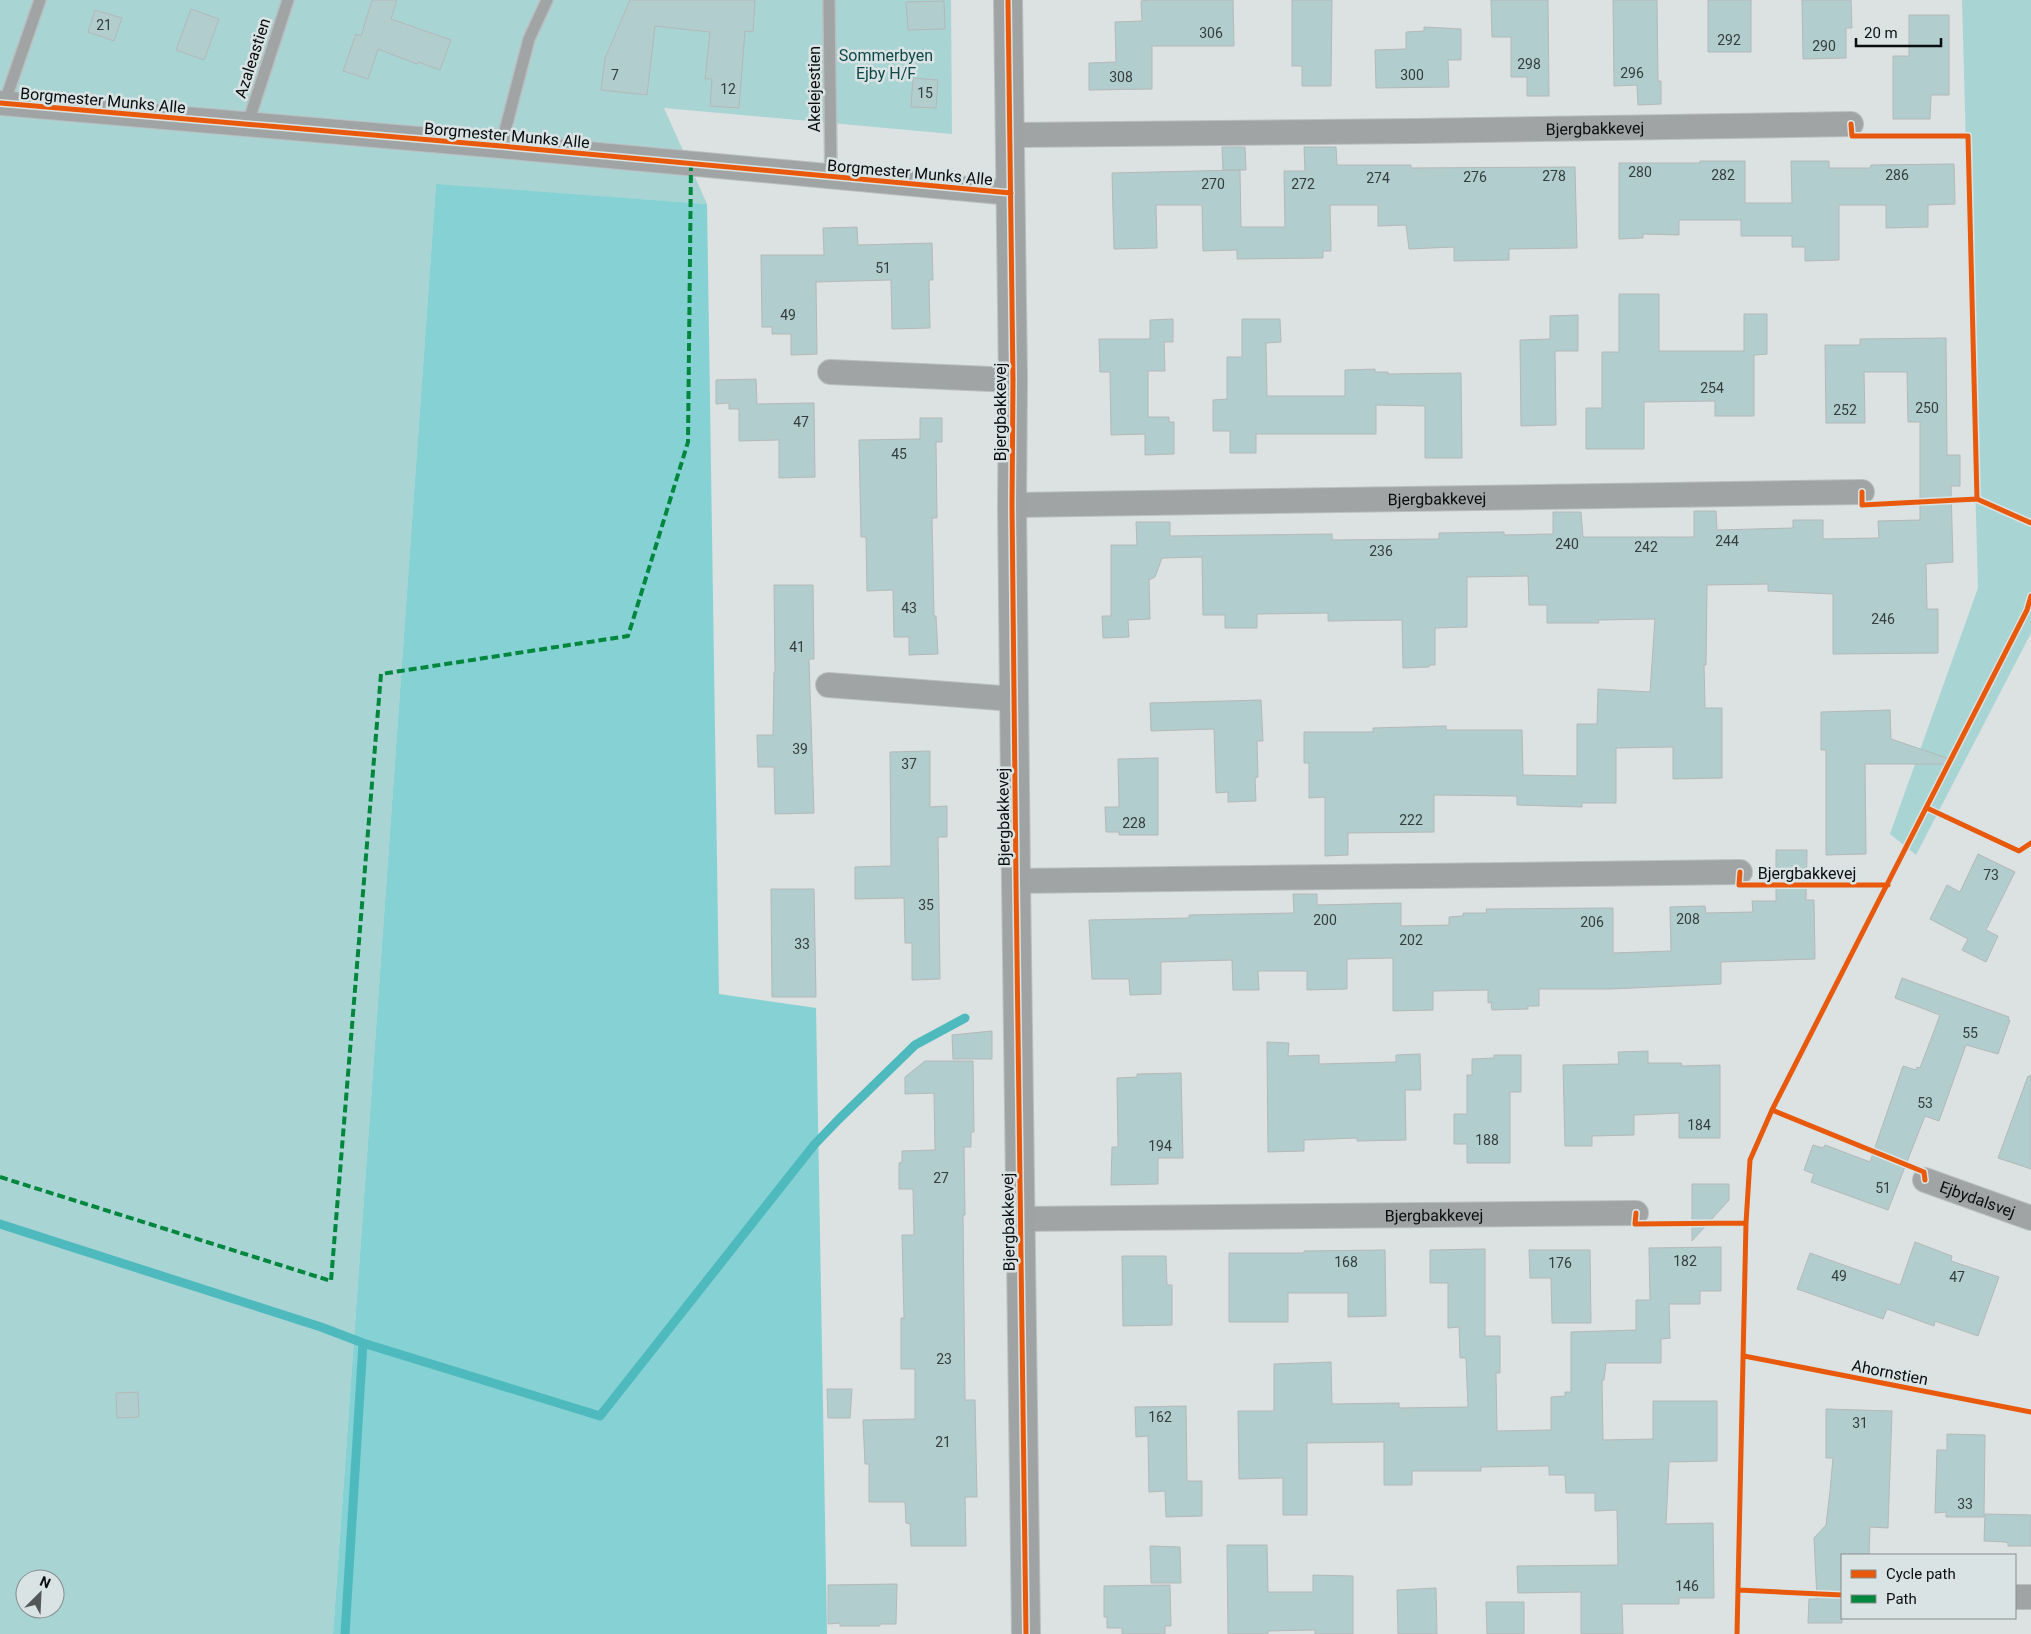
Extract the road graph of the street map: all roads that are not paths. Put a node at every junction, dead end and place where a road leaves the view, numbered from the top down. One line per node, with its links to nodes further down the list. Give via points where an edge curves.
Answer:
1 (40, 0): 6 (lane)
2 (288, 0): 8 (lane, Azaleastien)
3 (547, 0): 10 (lane, via 529,39)
4 (830, 0): 11 (lane, Akelejestien)
5 (1008, 0): 9 (street, Bjergbakkevej)
6 (2, 104): 8 (street, Borgmester Munks Alle)
7 (1851, 124): 9 (street, Bjergbakkevej)
8 (247, 126): 10 (street, Borgmester Munks Alle)
9 (1009, 135): 12 (street, Bjergbakkevej)
10 (501, 146): 11 (street, Borgmester Munks Alle)
11 (831, 178): 12 (street, Borgmester Munks Alle)
12 (1011, 193): 14 (street, Bjergbakkevej)
13 (830, 372): 14 (street, Bjergbakkevej)
14 (1013, 380): 16 (street, Bjergbakkevej)
15 (1862, 492): 16 (street, Bjergbakkevej)
16 (1012, 505): 18 (street, Bjergbakkevej)
17 (828, 686): 18 (street)
18 (1014, 699): 20 (street, Bjergbakkevej)
19 (1740, 872): 20 (street, Bjergbakkevej)
20 (1016, 881): 24 (street, Bjergbakkevej)
21 (1925, 1180): 23 (street, Ejbydalsvej)
22 (1636, 1213): 24 (street, Bjergbakkevej)
23 (2031, 1218)
24 (1020, 1219): 27 (street, Bjergbakkevej)
25 (2016, 1597): 26 (street)
26 (2031, 1597)
27 (1026, 1634)

